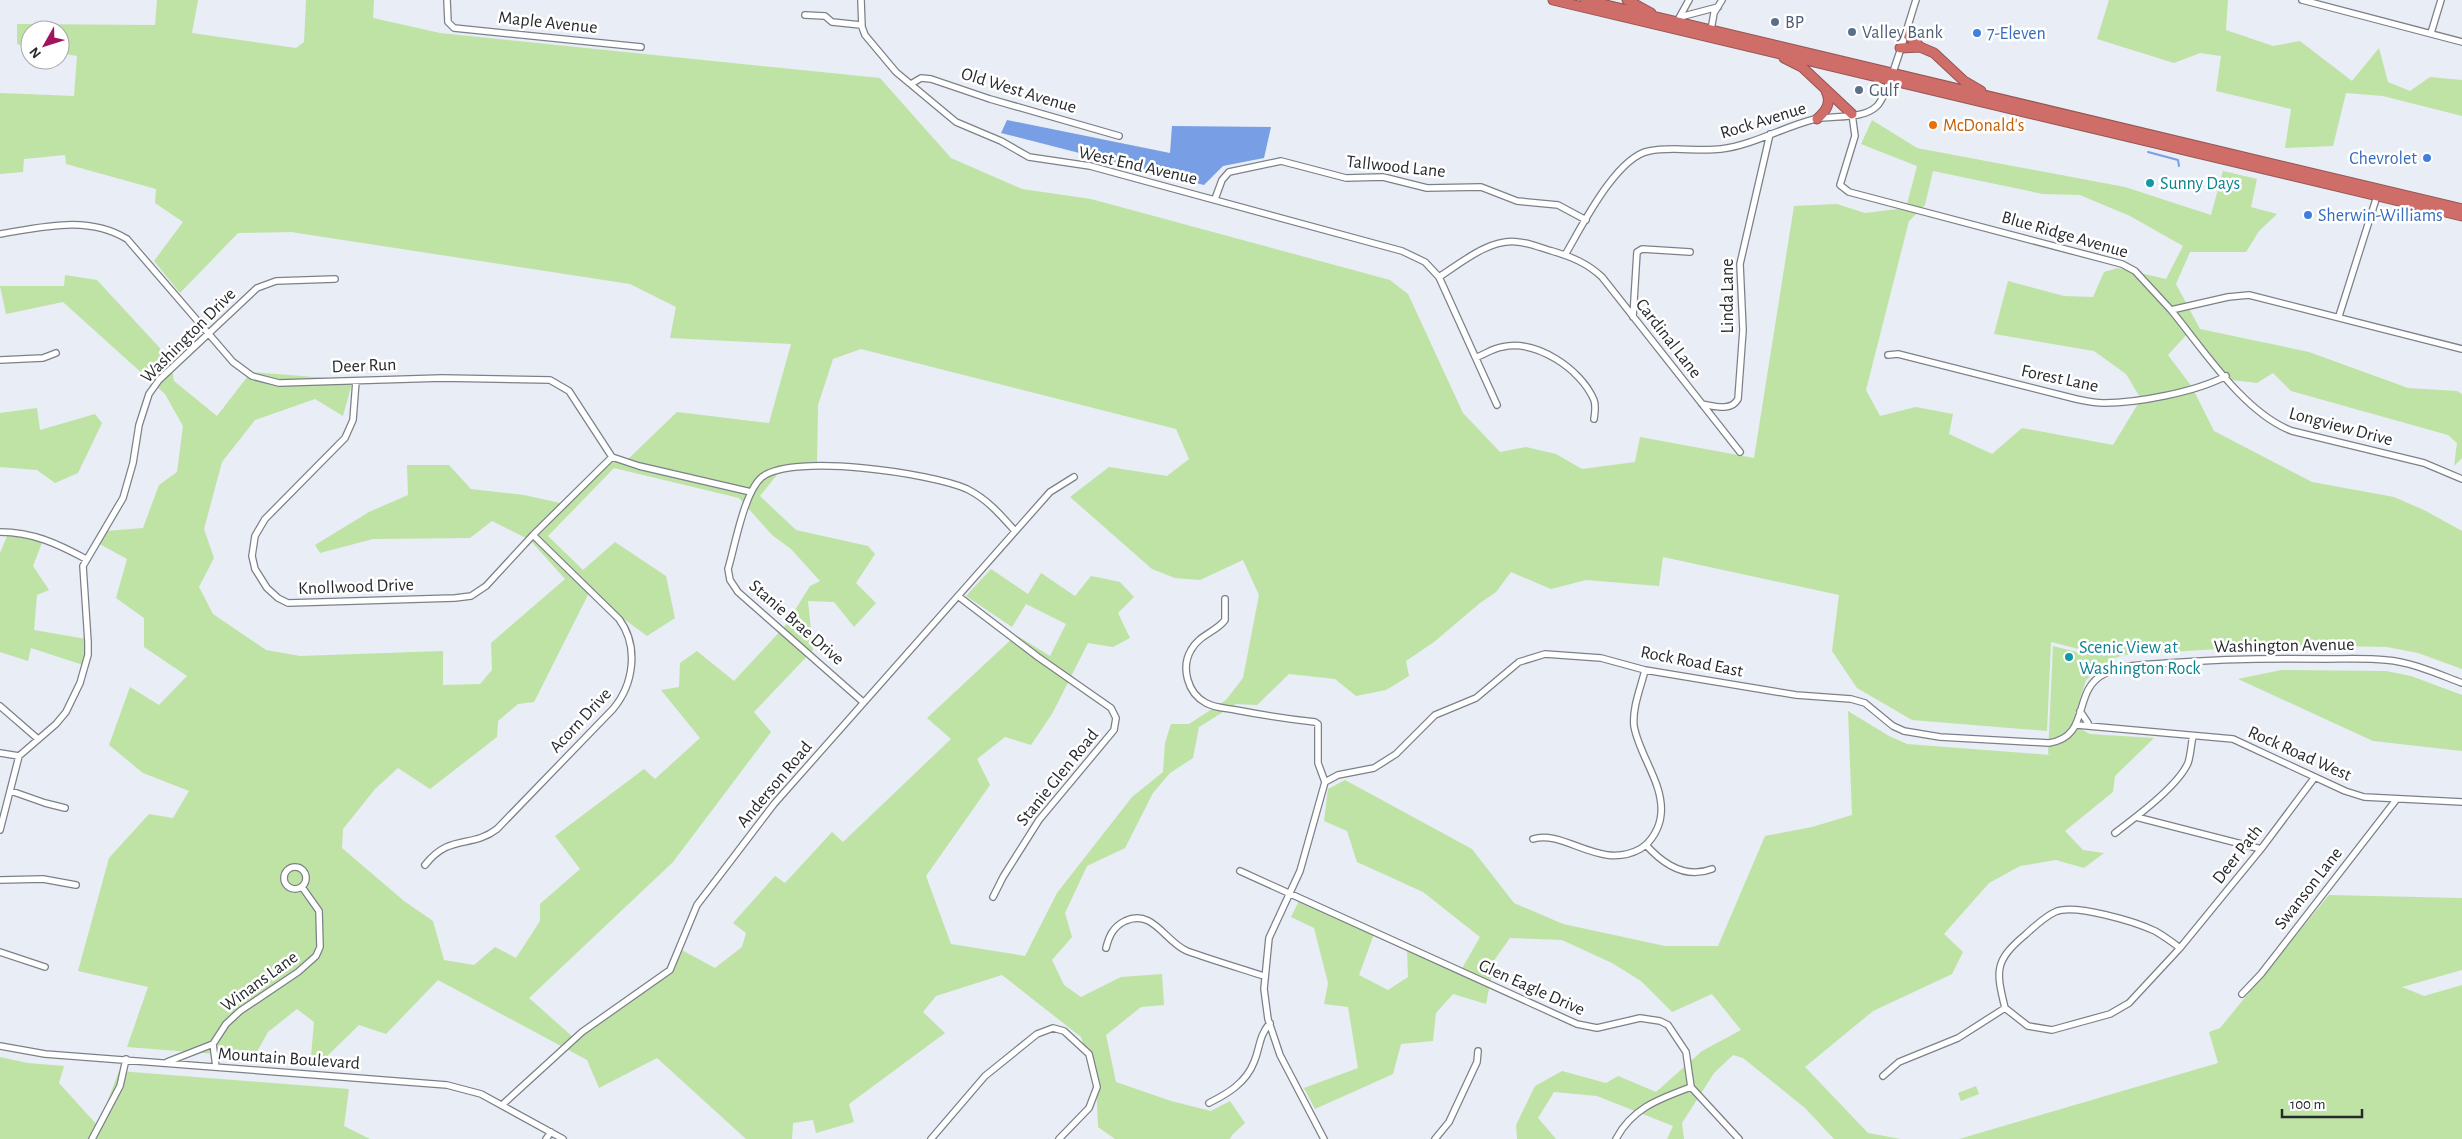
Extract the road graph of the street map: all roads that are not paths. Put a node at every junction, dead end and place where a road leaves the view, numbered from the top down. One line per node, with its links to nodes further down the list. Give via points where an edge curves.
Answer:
1 (447, 0): 20 (street, Maple Avenue, via 448,22 454,28)
2 (861, 0): 15 (street, West End Avenue)
3 (1553, 0): 23 (highway)
4 (1585, 0): 13 (highway)
5 (1627, 0): 13 (highway)
6 (1722, 0): 11 (street)
7 (1916, 0): 17 (street, Rock Avenue)
8 (2302, 0): 18 (street)
9 (2441, 0): 18 (street)
10 (1689, 2): 14 (street)
11 (1718, 7): 14 (street); 16 (street)
12 (805, 15): 15 (street, via 825,16 832,22)
13 (1656, 16): 14 (highway)
14 (1678, 19): 16 (highway)
15 (861, 25): 25 (street, West End Avenue, via 865,36 880,55)
16 (1711, 30): 24 (highway)
17 (1906, 32): 21 (highway); 22 (street, Rock Avenue)
18 (2431, 33): 19 (street)
19 (2462, 42)
20 (641, 46)
21 (1920, 47): 22 (highway); 27 (highway, via 1934,53 1964,80)
22 (1900, 48): 24 (street, Rock Avenue)
23 (1768, 50): 24 (highway); 26 (highway, via 1802,67)
24 (1891, 76): 27 (highway); 28 (street, Rock Avenue, via 1879,105 1869,112); 32 (highway)
25 (911, 84): 31 (street, Old West Avenue, via 921,78 931,79); 33 (street, West End Avenue, via 956,122 1030,157 1090,166)
26 (1824, 89): 28 (highway); 29 (highway, via 1828,94 1828,106)
27 (1988, 95): 34 (highway)
28 (1852, 114): 29 (street, Rock Avenue); 42 (street, Blue Ridge Avenue, via 1855,136 1840,185 1849,192 2122,264 2135,271)
29 (1817, 119): 30 (street, Rock Avenue)
30 (1770, 134): 36 (street, Rock Avenue, via 1721,149 1645,152 1609,182); 53 (street, Linda Lane, via 1740,264 1743,330 1736,402 1726,408)
31 (1119, 136)
32 (2377, 196): 35 (highway); 43 (street)
33 (1215, 199): 36 (street, Tallwood Lane, via 1220,184 1230,172 1281,161 1346,178 1383,177 1427,188 1481,187 1517,201 1558,205); 40 (street, West End Avenue, via 1402,251 1425,262)
34 (2462, 209)
35 (2462, 216)
36 (1586, 220): 39 (street, Rock Avenue)
37 (0, 234): 45 (street, Deer Run, via 78,224 99,226 118,234 128,239)
38 (1690, 252): 44 (street, via 1642,249 1638,252)
39 (1565, 255): 40 (street, via 1520,242 1497,244 1472,255); 44 (street, Cardinal Lane, via 1592,267)
40 (1438, 277): 49 (street, West End Avenue)
41 (334, 280): 45 (street, Washington Drive, via 266,283)
42 (2170, 310): 43 (street, via 2228,296 2249,295); 51 (street, Longview Drive)
43 (2339, 316): 46 (street)
44 (1633, 317): 53 (street, Cardinal Lane)
45 (208, 334): 52 (street, Deer Run, via 244,372 270,382); 64 (street, Washington Drive, via 159,380 150,394 139,425 123,498)
46 (2462, 349)
47 (56, 353): 50 (street, via 43,358)
48 (1888, 356): 51 (street, Forest Lane, via 1898,354 2102,404 2135,401 2214,383)
49 (1477, 357): 54 (street, West End Avenue); 55 (street, via 1502,346 1542,352 1560,362 1588,390 1595,402)
50 (0, 360)
51 (2226, 376): 59 (street, Longview Drive, via 2257,411 2278,426 2424,463)
52 (356, 381): 57 (street, Deer Run, via 442,378 550,380 569,391); 63 (street, Knollwood Drive, via 353,420 345,438 265,519 255,536 254,569 278,598 288,603 304,603 465,597 486,586)
53 (1702, 404): 56 (street, Cardinal Lane)
54 (1497, 405)
55 (1594, 419)
56 (1740, 452)
57 (612, 457): 60 (street); 63 (street, Knollwood Drive)
58 (1074, 477): 61 (street, Anderson Road, via 1050,492)
59 (2462, 479)
60 (751, 492): 61 (street, Stanie Brae Drive, via 761,478 772,471 833,466 900,471 943,480 974,494 996,509); 69 (street, Stanie Brae Drive, via 728,569 730,580 738,592)
61 (1015, 531): 65 (street, Anderson Road)
62 (0, 532): 64 (street, via 37,536)
63 (533, 534): 91 (street, Acorn Drive, via 627,630 631,653 629,685 613,709 497,829 489,836 443,847)
64 (86, 559): 76 (street, Washington Drive, via 82,571 88,642 85,667 66,712)
65 (958, 596): 69 (street, Anderson Road); 98 (street, Stanie Glen Road, via 1038,658 1111,708 1116,718 1114,730 1098,752 1039,820)
66 (1225, 599): 80 (street, via 1225,620 1195,643 1186,661 1186,672 1194,691 1212,706 1316,722 1318,763)
67 (1645, 670): 75 (street, Rock Road East, via 1796,695 1851,699 1865,703 1893,726 1920,733 2030,743 2049,743); 80 (street, Rock Road East, via 1575,654 1530,657 1519,662 1476,698 1435,715 1396,754 1374,768 1338,775); 89 (street, via 1634,726 1662,808 1658,825)
68 (2462, 683): 71 (street, Washington Avenue, via 2412,665 2386,660 2282,659 2142,665 2102,674 2087,690)
69 (863, 702): 116 (street, Anderson Road, via 774,804 704,893 691,915 670,970 582,1032)
70 (0, 706): 76 (street)
71 (2080, 711): 72 (street, Washington Avenue); 73 (street)
72 (2077, 723): 73 (street, Rock Road West); 75 (street)
73 (2088, 725): 74 (street, Rock Road West); 75 (street, Rock Road East)
74 (2193, 736): 79 (street, Rock Road West, via 2240,742); 85 (street, via 2184,769)
75 (2064, 738)
76 (38, 740): 78 (street, Washington Drive)
77 (0, 753): 78 (street)
78 (19, 756): 81 (street)
79 (2314, 777): 82 (street, Rock Road West, via 2364,797); 90 (street, Deer Path)
80 (1325, 782): 97 (street, via 1308,848)
81 (11, 791): 84 (street); 86 (street)
82 (2396, 800): 83 (street, Rock Road West); 104 (street, Swanson Lane)
83 (2462, 802)
84 (65, 808)
85 (2136, 817): 87 (street); 90 (street)
86 (0, 830)
87 (2115, 833)
88 (1533, 839): 89 (street, via 1545,837 1614,855 1630,853)
89 (1646, 845): 92 (street, via 1672,866 1698,873)
90 (2261, 849): 100 (street, Deer Path)
91 (425, 865)
92 (1712, 868)
93 (1240, 871): 97 (street, Glen Eagle Drive)
94 (0, 880): 95 (street, via 43,879)
95 (76, 885)
96 (302, 887): 96 (street, Winans Lane, via 297,890 287,886 284,878 288,870 294,867 303,870 307,877); 107 (street, Winans Lane, via 318,911 320,947 316,956 240,1011 226,1024)
97 (1289, 895): 103 (street, via 1272,928); 114 (street, Glen Eagle Drive, via 1586,1027 1597,1028 1640,1018 1660,1021 1668,1025 1686,1052)
98 (993, 897)
99 (1106, 948): 103 (street, via 1111,933 1119,924 1132,918 1144,918 1185,950)
100 (2180, 948): 105 (street, Deer Path, via 2139,995 2110,1014 2052,1030 2028,1026); 105 (street, via 2153,930 2118,919 2072,909 2056,911 2005,954 1998,975)
101 (0, 952): 102 (street)
102 (45, 967)
103 (1264, 976): 106 (street)
104 (2242, 994)
105 (2005, 1008): 113 (street, via 1958,1038 1899,1062)
106 (1270, 1023): 115 (street, via 1260,1039 1254,1063 1240,1083); 123 (street, via 1280,1055)
107 (213, 1044): 111 (street); 112 (street)
108 (0, 1046): 110 (street, Mountain Boulevard, via 45,1054)
109 (1478, 1051): 124 (street, via 1477,1062 1449,1122)
110 (126, 1059): 111 (street, Mountain Boulevard); 118 (street, via 120,1086)
111 (165, 1063): 112 (street, Mountain Boulevard)
112 (216, 1067): 116 (street, Mountain Boulevard, via 447,1085 481,1094)
113 (1883, 1076)
114 (1691, 1087): 125 (street, via 1643,1106 1622,1127); 126 (street)
115 (1209, 1103)
116 (502, 1105): 117 (street, Mountain Boulevard)
117 (551, 1132): 119 (street); 120 (street, Mountain Boulevard)
118 (92, 1139)
119 (546, 1139)
120 (563, 1139)
121 (931, 1139): 122 (street, via 985,1076 1036,1034 1054,1028 1064,1031 1089,1054 1097,1087 1089,1108)
122 (1059, 1139)
123 (1324, 1139)
124 (1435, 1139)
125 (1616, 1139)
126 (1739, 1139)

